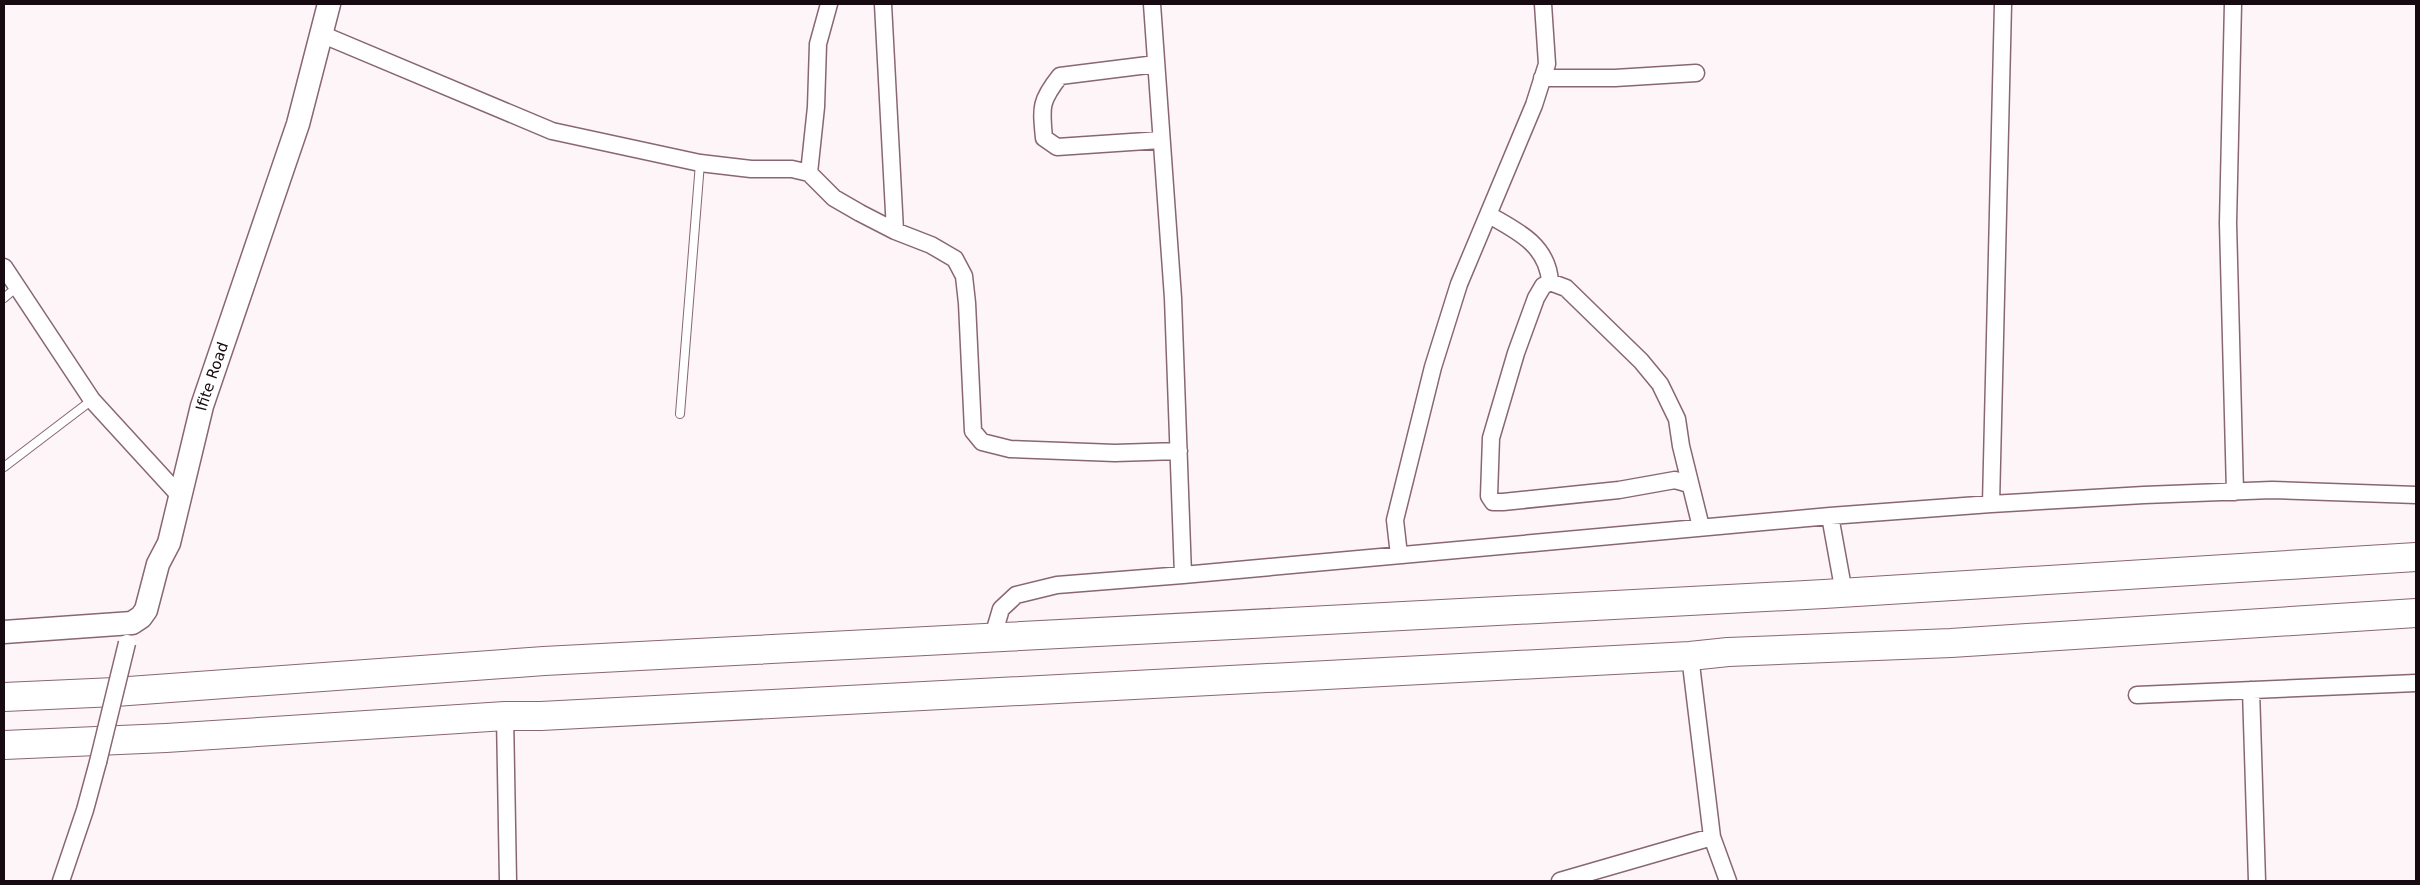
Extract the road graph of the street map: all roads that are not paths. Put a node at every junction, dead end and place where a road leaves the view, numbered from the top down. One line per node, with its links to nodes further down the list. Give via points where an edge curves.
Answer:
1 (329, 4): 8 (street, Ifite Road)
2 (828, 4): 14 (street, via 818,44)
3 (884, 4): 16 (street)
4 (1152, 4): 9 (street)
5 (1543, 4): 11 (street, via 1547,64)
6 (2003, 4): 29 (street)
7 (2232, 4): 26 (street, via 2228,223)
8 (321, 34): 13 (street, via 552,131); 27 (street, Ifite Road, via 298,124 202,406)
9 (1156, 64): 12 (street); 12 (street, via 1060,76 1045,95 1042,116 1044,138 1057,147)
10 (1696, 73): 11 (street)
11 (1542, 78): 15 (street)
12 (1162, 140): 23 (street)
13 (700, 163): 14 (street); 22 (lane)
14 (809, 173): 16 (street, via 834,198)
15 (1489, 215): 18 (street, via 1512,228 1544,256); 32 (street, via 1458,284 1433,367 1395,520)
16 (895, 231): 23 (street, via 931,245 954,259 964,276 973,431 982,442 1029,450)
17 (4, 267): 19 (street)
18 (1550, 282): 25 (street, via 1566,288 1641,361 1660,384 1677,419); 25 (street, via 1543,286 1536,298 1491,438 1488,496 1494,502 1503,502 1619,490 1675,480)
19 (18, 286): 20 (lane); 21 (street)
20 (4, 298)
21 (92, 400): 24 (lane); 27 (street)
22 (680, 414)
23 (1179, 451): 34 (street)
24 (4, 466)
25 (1689, 484): 31 (street)
26 (2235, 492): 28 (street, via 2272,490); 29 (street)
27 (179, 495): 38 (street, Ifite Road, via 169,543 158,564 146,610)
28 (2416, 495)
29 (1991, 504): 30 (street)
30 (1830, 516): 31 (street); 35 (street)
31 (1701, 527): 32 (street)
32 (1400, 555): 34 (street)
33 (2416, 557): 35 (highway)
34 (1183, 575): 39 (street, via 1057,585 1016,595 1001,609)
35 (1844, 592): 39 (highway)
36 (2416, 613): 40 (highway)
37 (4, 632): 38 (street)
38 (130, 633): 49 (street, bridge, via 85,810)
39 (993, 636): 44 (highway, via 554,660)
40 (1690, 656): 45 (highway); 47 (street)
41 (2416, 683): 42 (street)
42 (2251, 690): 43 (street); 53 (street)
43 (2137, 695)
44 (4, 697)
45 (505, 716): 46 (highway); 50 (street)
46 (4, 745)
47 (1712, 837): 48 (street); 52 (street)
48 (1589, 878): 51 (street)
49 (62, 881)
50 (508, 881)
51 (1560, 881)
52 (1728, 881)
53 (2257, 881)

